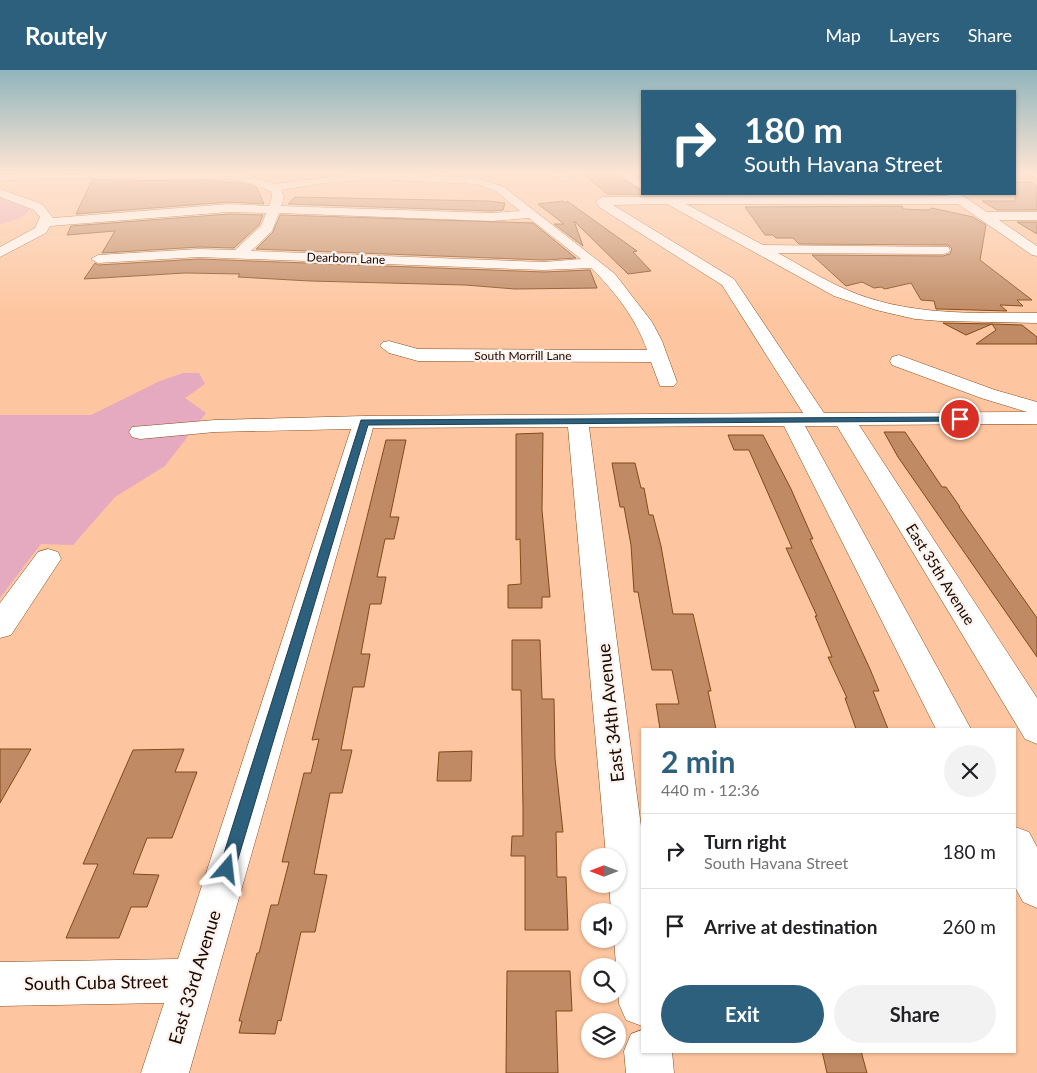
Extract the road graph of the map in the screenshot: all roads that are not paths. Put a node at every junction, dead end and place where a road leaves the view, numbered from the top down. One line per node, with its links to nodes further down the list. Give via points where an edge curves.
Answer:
1 (60, 221): 7 (street)
2 (270, 221): 12 (street, via 267,228)
3 (540, 221): 14 (street)
4 (630, 221): 23 (street, via 728,282)
5 (707, 221): 8 (street)
6 (991, 221): 10 (street)
7 (46, 222): 11 (street, via 41,230)
8 (761, 249): 9 (street); 15 (street, via 840,292 885,306 924,315)
9 (943, 250)
10 (1037, 252)
11 (0, 253)
12 (239, 254): 13 (street, Dearborn Lane, via 182,253); 14 (street, Dearborn Lane, via 544,266)
13 (98, 259)
14 (595, 262): 17 (street, via 643,322)
15 (1037, 318)
16 (389, 346): 17 (street, South Morrill Lane, via 418,355)
17 (658, 356): 19 (street)
18 (899, 361): 20 (street, via 988,394)
19 (668, 382)
20 (1037, 408)
21 (1037, 418): 24 (street)
22 (578, 421): 23 (street); 25 (street); 35 (street, East 34th Avenue)
23 (805, 421): 24 (street); 29 (street)
24 (845, 421): 30 (street, East 35th Avenue)
25 (364, 422): 26 (street, via 215,426); 33 (street, East 33rd Avenue)
26 (140, 432)
27 (48, 559): 28 (street)
28 (0, 626)
29 (954, 728)
30 (1037, 728)
31 (1016, 848): 32 (street)
32 (1037, 888)
33 (193, 981): 34 (street, South Cuba Street); 37 (street, East 33rd Avenue)
34 (0, 984)
35 (641, 995)
36 (648, 1053): 38 (street)
37 (165, 1073)
38 (650, 1073)

